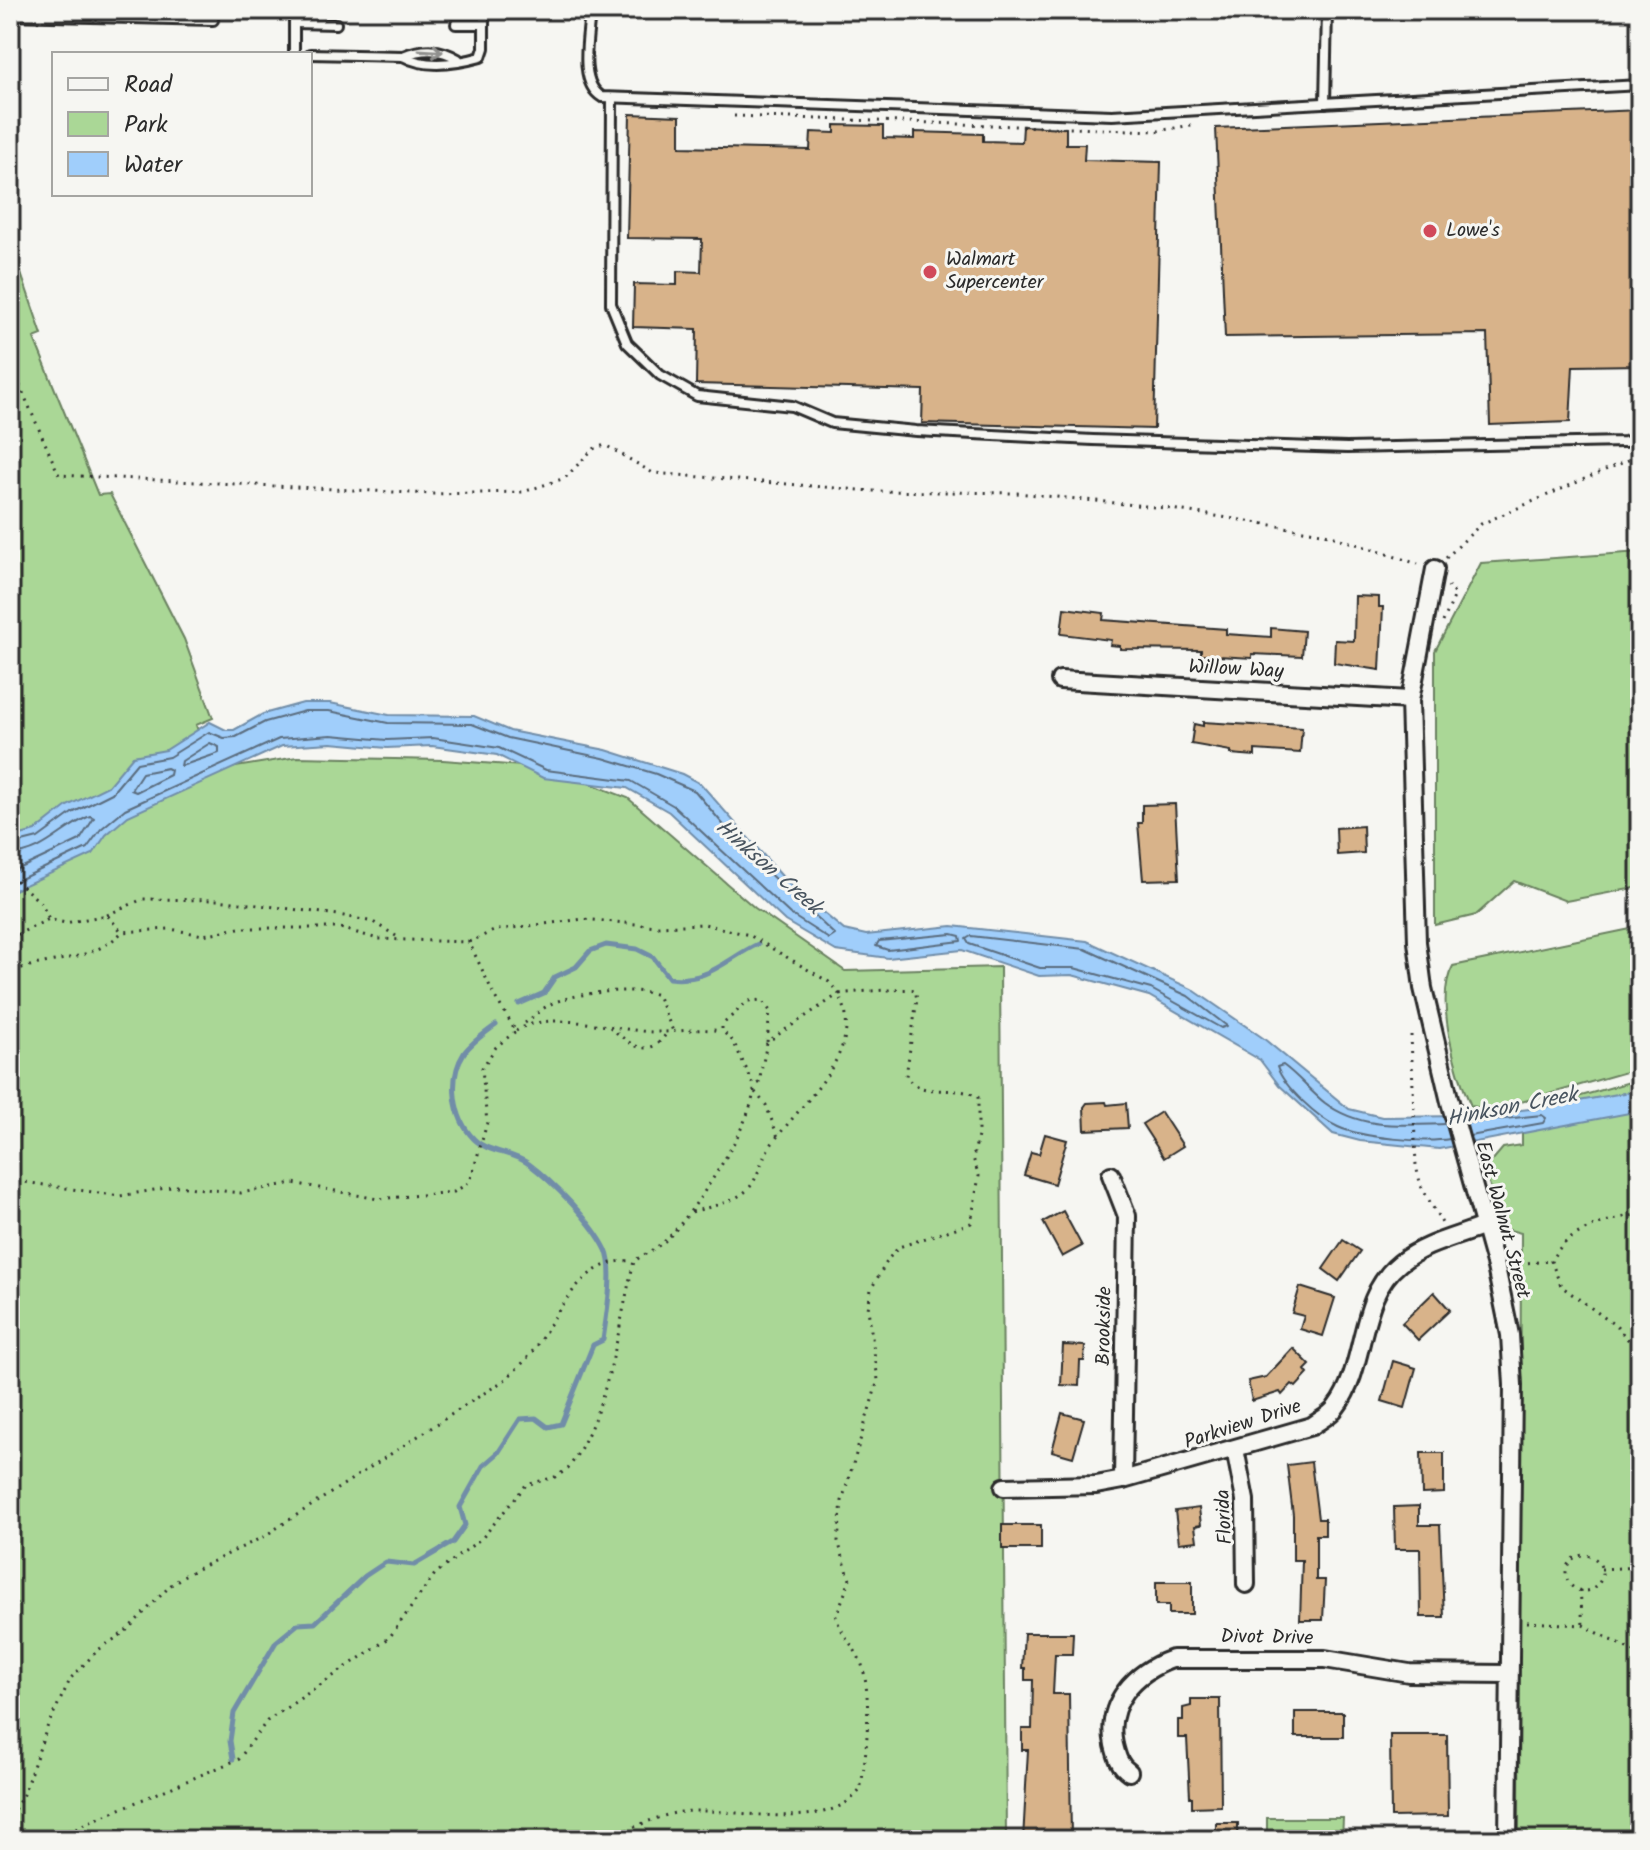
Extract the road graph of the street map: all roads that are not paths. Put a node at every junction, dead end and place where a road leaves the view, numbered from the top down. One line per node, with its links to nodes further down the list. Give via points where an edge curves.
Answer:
1 (213, 10): 6 (lane, via 213,20)
2 (294, 10): 7 (lane)
3 (484, 10): 10 (lane)
4 (590, 10): 16 (lane, via 588,79 595,93)
5 (1327, 10): 17 (lane)
6 (10, 15)
7 (294, 23): 8 (lane); 11 (lane)
8 (336, 24)
9 (456, 24): 10 (lane)
10 (484, 24): 14 (lane, via 481,57)
11 (294, 52)
12 (312, 54): 13 (lane)
13 (403, 56): 14 (lane, one-way to 14, via 418,50 442,51); 14 (lane, via 416,64)
14 (458, 59)
15 (1640, 85): 17 (lane)
16 (612, 98): 17 (lane, via 1112,115); 18 (lane, via 611,304 627,343 660,375 697,396 792,406 832,423 1093,440 1347,448)
17 (1325, 103)
18 (1640, 439)
19 (1435, 569): 21 (street, East Walnut Street)
20 (1060, 680): 21 (street, Willow Way)
21 (1410, 700): 23 (street, East Walnut Street, via 1423,988)
22 (1111, 1175): 25 (street, Brookside, via 1127,1216)
23 (1484, 1226): 24 (street, Parkview Drive, via 1415,1253 1388,1275 1335,1409 1312,1426); 28 (street, East Walnut Street, via 1510,1335 1513,1385)
24 (1235, 1449): 25 (street, Parkview Drive); 27 (street, Florida, via 1245,1500)
25 (1123, 1480): 26 (street, Parkview Drive)
26 (1004, 1487)
27 (1246, 1584)
28 (1507, 1674): 29 (street, Divot Drive, via 1409,1673 1325,1659 1172,1659 1137,1678 1123,1692 1114,1713 1117,1758); 30 (street, East Walnut Street)
29 (1129, 1772)
30 (1508, 1840)

